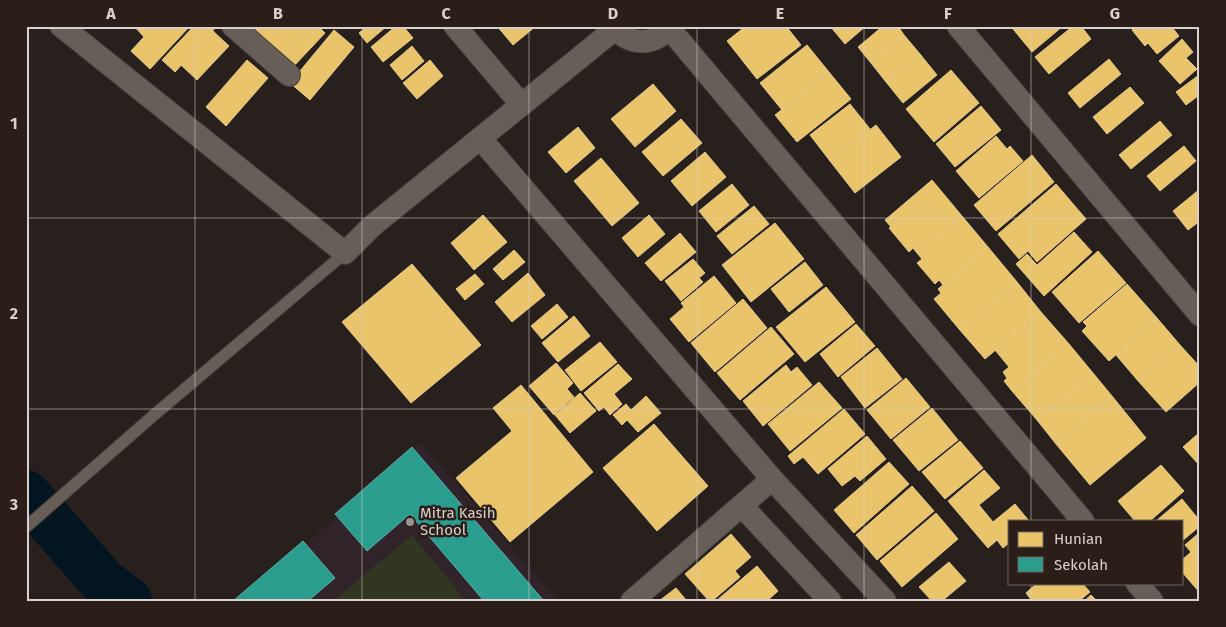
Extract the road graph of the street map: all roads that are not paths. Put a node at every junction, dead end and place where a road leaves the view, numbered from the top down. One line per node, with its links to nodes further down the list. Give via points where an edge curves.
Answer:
1 (61, 26): 10 (street)
2 (233, 26): 7 (street)
3 (455, 26): 8 (street)
4 (958, 26): 11 (street)
5 (614, 27): 6 (street, via 622,36 642,42 662,36); 8 (street)
6 (669, 27): 14 (street)
7 (289, 75)
8 (521, 104): 9 (street)
9 (480, 138): 10 (street, via 372,226); 12 (street)
10 (345, 253): 15 (lane)
11 (1200, 315)
12 (772, 479): 13 (street); 19 (street)
13 (742, 506): 17 (street); 18 (street)
14 (1082, 520)
15 (29, 525)
16 (1138, 584): 20 (street)
17 (632, 601)
18 (830, 601)
19 (885, 601)
20 (1152, 601)

